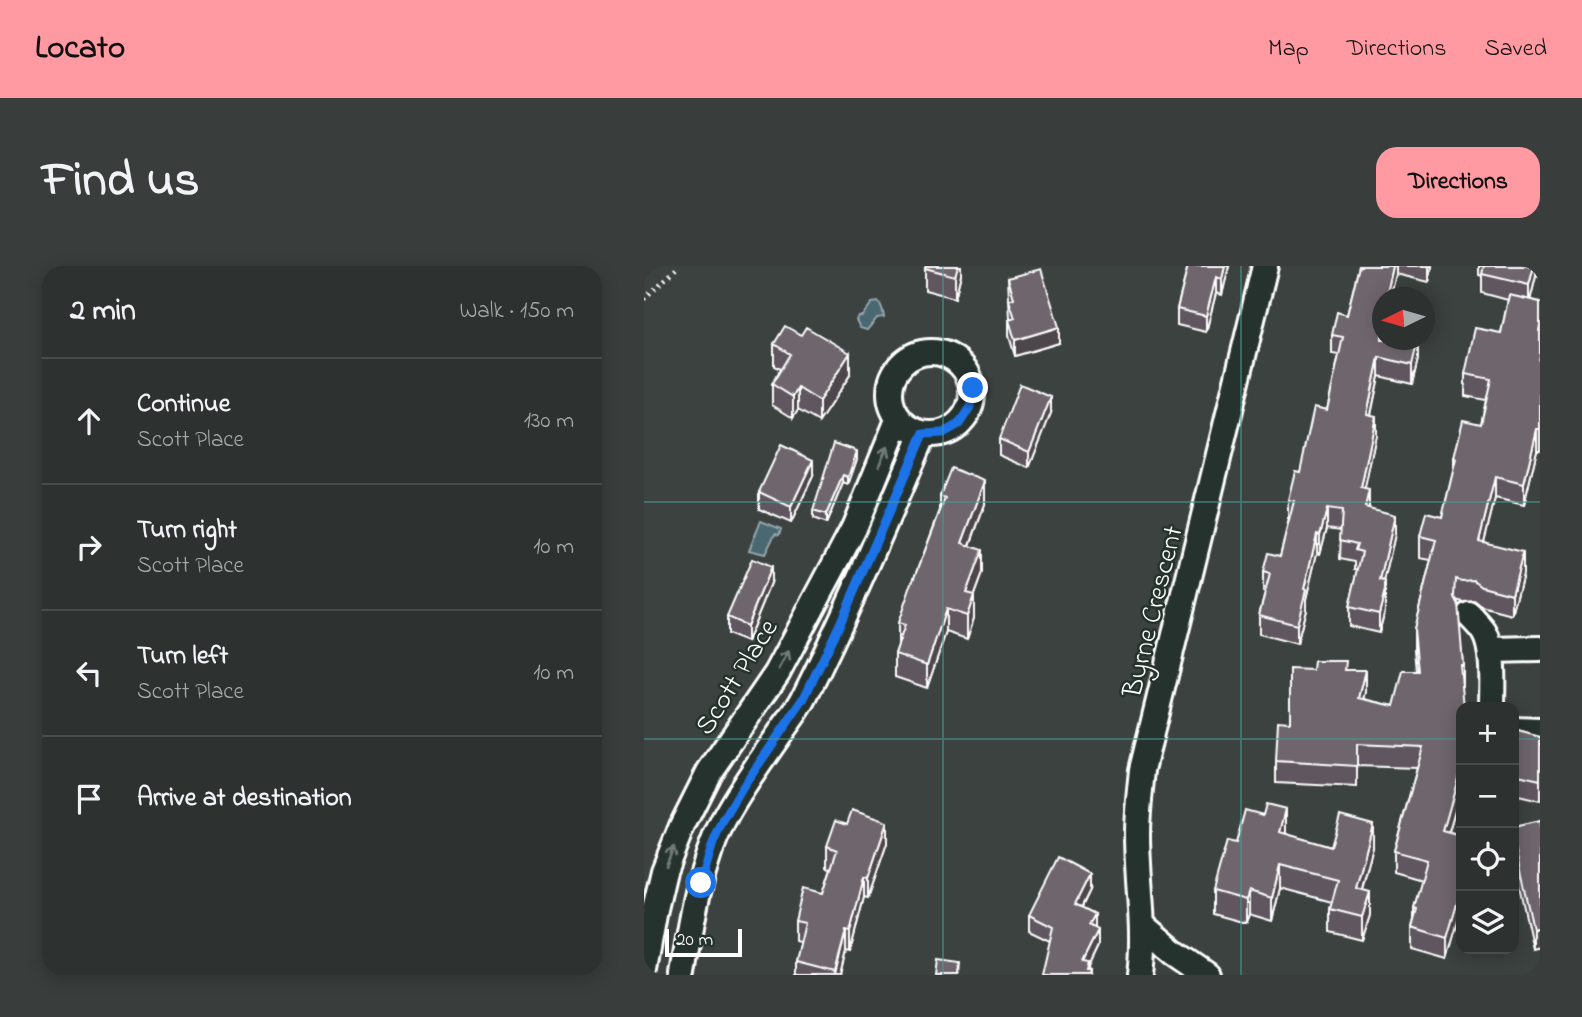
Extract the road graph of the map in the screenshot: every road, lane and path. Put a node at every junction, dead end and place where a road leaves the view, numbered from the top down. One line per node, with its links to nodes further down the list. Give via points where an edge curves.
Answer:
1 (679, 266): 3 (path)
2 (1265, 266): 14 (street, Byrne Crescent, via 1142,770 1137,835)
3 (644, 299)
4 (898, 420): 5 (street); 5 (street, via 890,403 890,383 898,366 914,354 933,351 952,356 966,370 973,388 970,407 959,424 943,433); 6 (street, Scott Place, one-way to 4)
5 (923, 434): 7 (street)
6 (854, 528): 7 (street); 15 (street, Scott Place, one-way to 6, via 664,871 682,826 709,772 777,673)
7 (876, 541): 16 (street, via 803,700 743,787 713,843 690,928)
8 (1469, 615): 10 (street, via 1485,634)
9 (1540, 649): 10 (street)
10 (1490, 650): 11 (street)
11 (1492, 702)
12 (1519, 730): 13 (street)
13 (1540, 731)
14 (1142, 925): 17 (street, Byrne Crescent); 18 (street)
15 (644, 970)
16 (683, 975)
17 (1140, 975)
18 (1207, 975)

